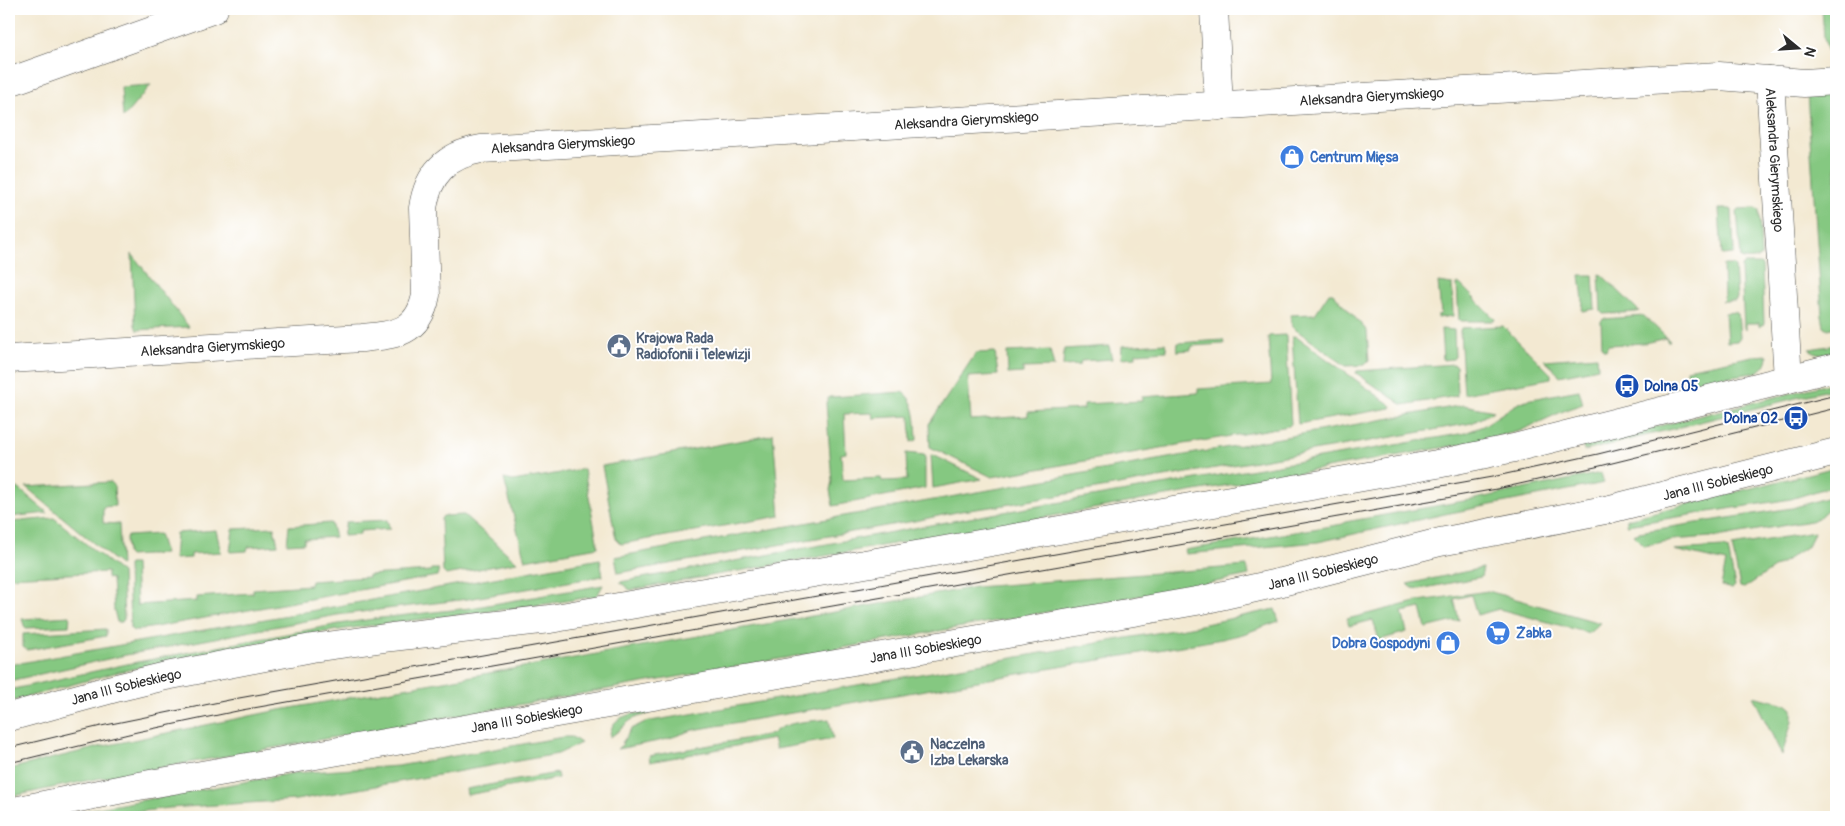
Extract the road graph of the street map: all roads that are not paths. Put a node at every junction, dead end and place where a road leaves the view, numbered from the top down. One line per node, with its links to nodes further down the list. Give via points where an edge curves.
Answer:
1 (214, 9): 5 (main road)
2 (1214, 9): 6 (main road)
3 (1770, 80): 4 (main road); 6 (main road, Aleksandra Gierymskiego, via 1719,76); 9 (main road, Aleksandra Gierymskiego)
4 (1836, 81)
5 (9, 82)
6 (1219, 106): 7 (main road, Aleksandra Gierymskiego, via 468,151 456,156 437,172 425,195 425,305 415,322 397,334)
7 (9, 359)
8 (1836, 367): 9 (main road, Jana III Sobieskiego)
9 (1788, 379): 11 (main road, Jana III Sobieskiego, via 1514,448 1437,464 550,619 312,648 166,676)
10 (1836, 452): 12 (main road, Jana III Sobieskiego, via 1610,509 1440,542 1202,600 133,787)
11 (9, 717)
12 (9, 812)

